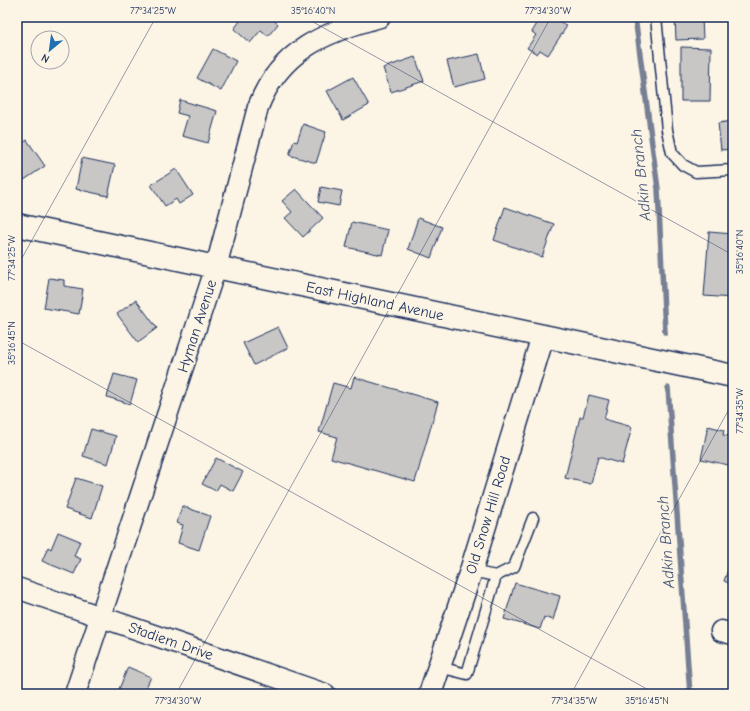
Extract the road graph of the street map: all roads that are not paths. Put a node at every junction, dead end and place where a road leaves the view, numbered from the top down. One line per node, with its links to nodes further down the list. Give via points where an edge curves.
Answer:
1 (380, 17): 5 (street, Hyman Avenue, via 311,42 281,66 264,90)
2 (656, 17): 3 (lane, via 667,130 672,153 683,165 696,172)
3 (733, 170)
4 (17, 225): 5 (street, East Highland Avenue)
5 (216, 267): 6 (street, East Highland Avenue); 12 (street, Hyman Avenue)
6 (543, 336): 7 (street, East Highland Avenue); 9 (street, Old Snow Hill Road)
7 (733, 376)
8 (533, 518): 10 (lane, via 514,566)
9 (471, 571): 10 (lane); 13 (street, Old Snow Hill Road)
10 (496, 576): 13 (lane, via 467,674)
11 (17, 588): 12 (street, Stadiem Drive)
12 (102, 618): 14 (street, Hyman Avenue); 15 (street, Stadiem Drive)
13 (439, 667): 16 (street, Old Snow Hill Road)
14 (75, 694)
15 (325, 694)
16 (430, 694)

